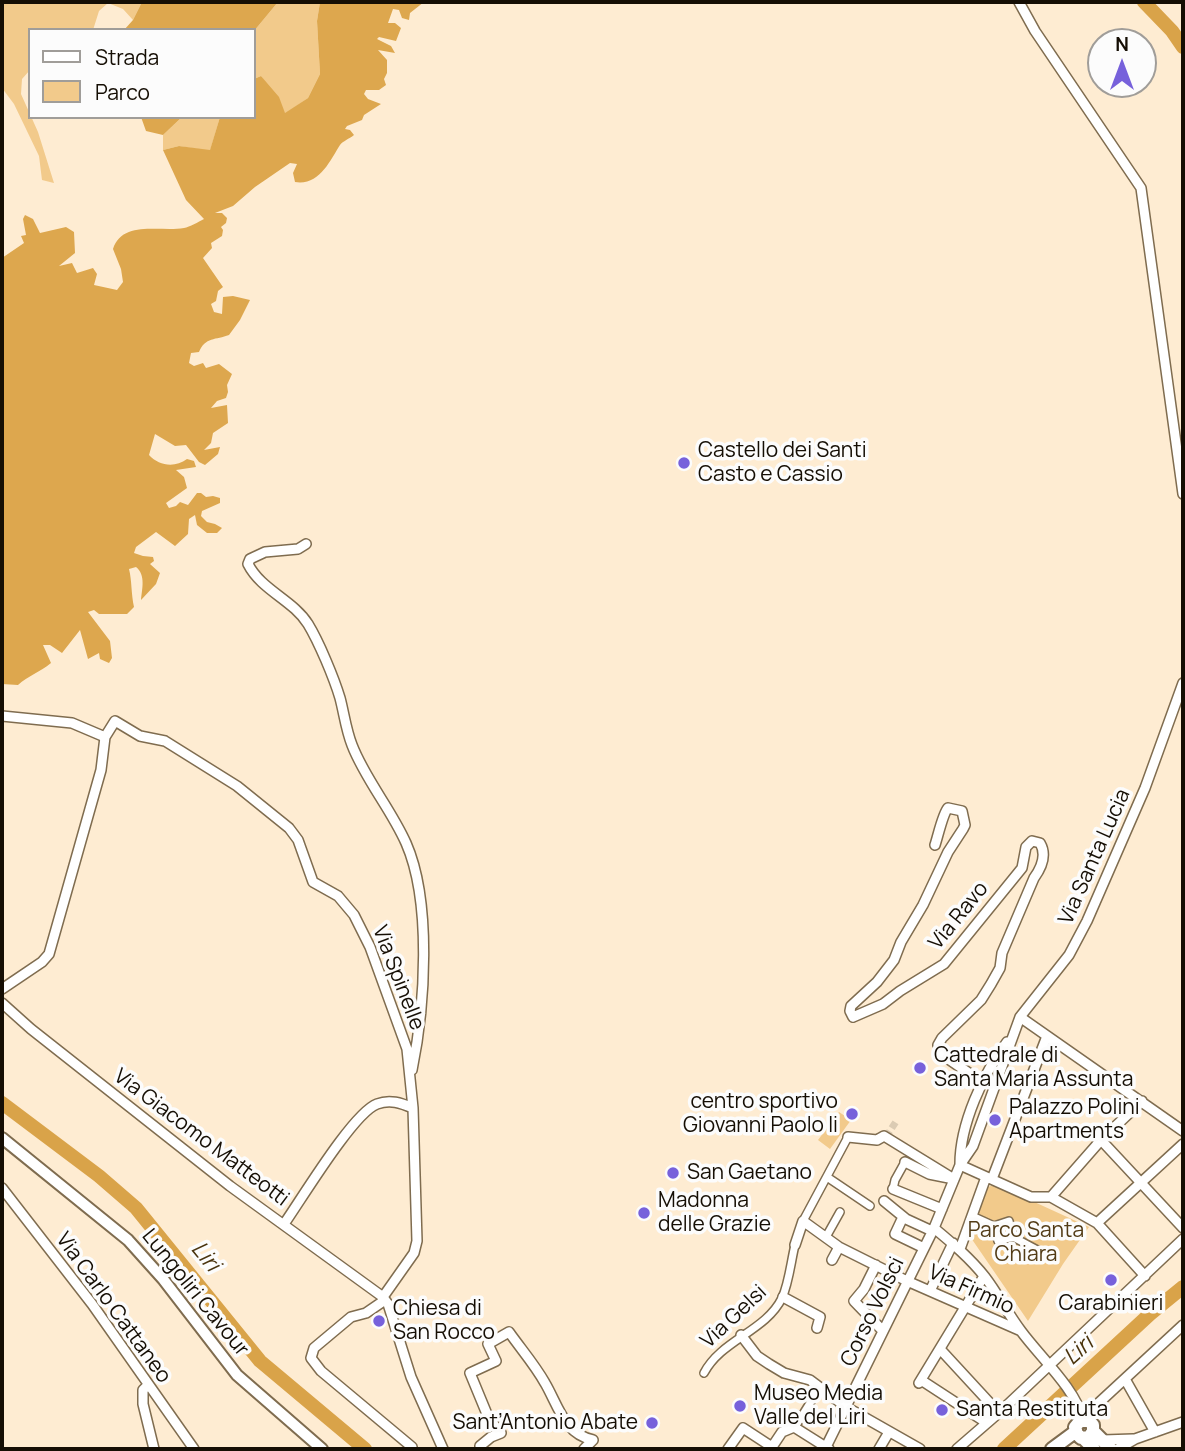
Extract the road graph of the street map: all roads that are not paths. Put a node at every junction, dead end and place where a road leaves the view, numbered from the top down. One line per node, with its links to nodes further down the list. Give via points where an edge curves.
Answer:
1 (1018, 2): 2 (street, via 1141,188)
2 (1183, 494)
3 (306, 544): 13 (street, via 265,552 248,564 308,624 339,694 352,744 414,864 423,942)
4 (1183, 683): 10 (street, Via Santa Lucia, via 1145,788 1087,921 1069,955)
5 (2, 716): 6 (street, via 72,723)
6 (106, 737): 8 (street, via 101,770 49,954); 13 (street, Via Spinelle, via 115,721 140,736 165,741 237,786 289,828 313,882 343,900 363,933 407,1049)
7 (935, 845): 14 (street, Via Ravo, via 944,812 948,808 962,811 962,833 894,960 850,1012 853,1017 883,1004 944,964 1022,868 1026,847 1032,841 1040,843 1044,855 1041,869 1002,953 1000,968 981,1000 938,1045 944,1056)
8 (2, 989)
9 (2, 1003): 39 (street, Via Giacomo Matteotti)
10 (1020, 1017): 11 (street, Via Santa Lucia); 12 (street)
11 (1015, 1032): 14 (street); 23 (street, via 973,1146)
12 (1047, 1035): 15 (street); 25 (street)
13 (411, 1075): 16 (street, Via Spinelle)
14 (982, 1082): 23 (street, via 960,1144)
15 (1142, 1101): 17 (street); 20 (street)
16 (413, 1108): 39 (street, via 389,1102 365,1112); 58 (street, Via Spinelle, via 417,1241)
17 (1183, 1130)
18 (848, 1137): 24 (street); 26 (street, via 877,1140 884,1136)
19 (2, 1138): 86 (street, Lungoliri Cavour, via 128,1240 237,1375)
20 (1101, 1140): 27 (street); 30 (street)
21 (1183, 1144): 27 (street)
22 (905, 1162): 26 (street); 29 (street)
23 (960, 1165): 25 (street); 26 (street, Corso Volsci)
24 (827, 1177): 32 (street); 37 (street)
25 (989, 1178): 30 (street, via 1031,1197); 35 (street)
26 (954, 1179): 33 (street, Corso Volsci)
27 (1141, 1182): 38 (street); 41 (street)
28 (2, 1188): 69 (street, Via Carlo Cattaneo)
29 (894, 1189): 33 (street)
30 (1051, 1197): 38 (street)
31 (884, 1201): 36 (street)
32 (870, 1206)
33 (942, 1209): 42 (street, Corso Volsci)
34 (840, 1212): 43 (street)
35 (972, 1216): 40 (street); 47 (street)
36 (904, 1217): 42 (street); 49 (street, via 895,1234)
37 (803, 1221): 43 (street, Via Firmio); 46 (street)
38 (1097, 1223): 54 (street)
39 (284, 1224): 58 (street, Via Giacomo Matteotti)
40 (994, 1226): 44 (street, via 998,1241); 44 (street, via 1009,1221)
41 (1183, 1228)
42 (933, 1229): 47 (street); 49 (street, Corso Volsci)
43 (825, 1237): 48 (street, Via Firmio)
44 (1013, 1237): 50 (street)
45 (1183, 1239): 54 (street)
46 (794, 1245): 57 (street, Via Gelsi)
47 (957, 1246): 53 (street); 56 (street)
48 (839, 1247): 51 (street); 52 (street, Via Firmio)
49 (924, 1248): 55 (street, Corso Volsci)
50 (1041, 1252)
51 (832, 1260)
52 (876, 1265): 55 (street, Via Firmio); 62 (street, via 854,1301)
53 (984, 1276): 59 (street); 63 (street)
54 (1145, 1276): 66 (street)
55 (907, 1281): 56 (street, Via Firmio); 62 (street, Corso Volsci)
56 (930, 1291): 59 (street, Via Firmio)
57 (783, 1297): 61 (street, via 820,1317); 64 (street, Via Gelsi, via 773,1311)
58 (384, 1299): 80 (street, via 366,1313 351,1317 314,1348 312,1358 321,1371); 87 (street)
59 (965, 1306): 63 (street, Via Firmio); 65 (street)
60 (1183, 1325): 68 (street)
61 (817, 1328)
62 (883, 1331): 71 (street, Corso Volsci)
63 (1021, 1331): 66 (street)
64 (741, 1335): 67 (street, Via Gelsi); 70 (street, via 769,1364)
65 (940, 1349): 72 (street); 74 (street, via 920,1381)
66 (1052, 1369): 72 (street); 78 (street, via 1079,1407)
67 (704, 1373)
68 (1125, 1378): 77 (street); 78 (street, via 1088,1413)
69 (148, 1385): 84 (street, via 143,1390 143,1404); 85 (street, Via Carlo Cattaneo)
70 (820, 1387): 71 (street); 75 (street)
71 (846, 1407): 76 (street); 82 (street, Corso Volsci)
72 (999, 1413): 74 (street)
73 (1183, 1422): 77 (street)
74 (987, 1423): 92 (street)
75 (795, 1427): 81 (street, via 782,1432); 82 (street)
76 (889, 1432): 83 (street); 91 (street)
77 (1154, 1432): 79 (street)
78 (1091, 1435): 79 (street); 93 (main road)
79 (1135, 1439): 94 (street)
80 (412, 1447)
81 (772, 1448): 90 (street, via 743,1428)
82 (826, 1448)
83 (915, 1448)
84 (154, 1449)
85 (194, 1449)
86 (322, 1449)
87 (443, 1449)
88 (481, 1449): 89 (street, via 501,1433 488,1419 470,1373 496,1361 488,1344 509,1332 544,1382 562,1418 578,1436 593,1440)
89 (584, 1449)
90 (728, 1449)
91 (879, 1449)
92 (957, 1449)
93 (1052, 1449)
94 (1118, 1449)

